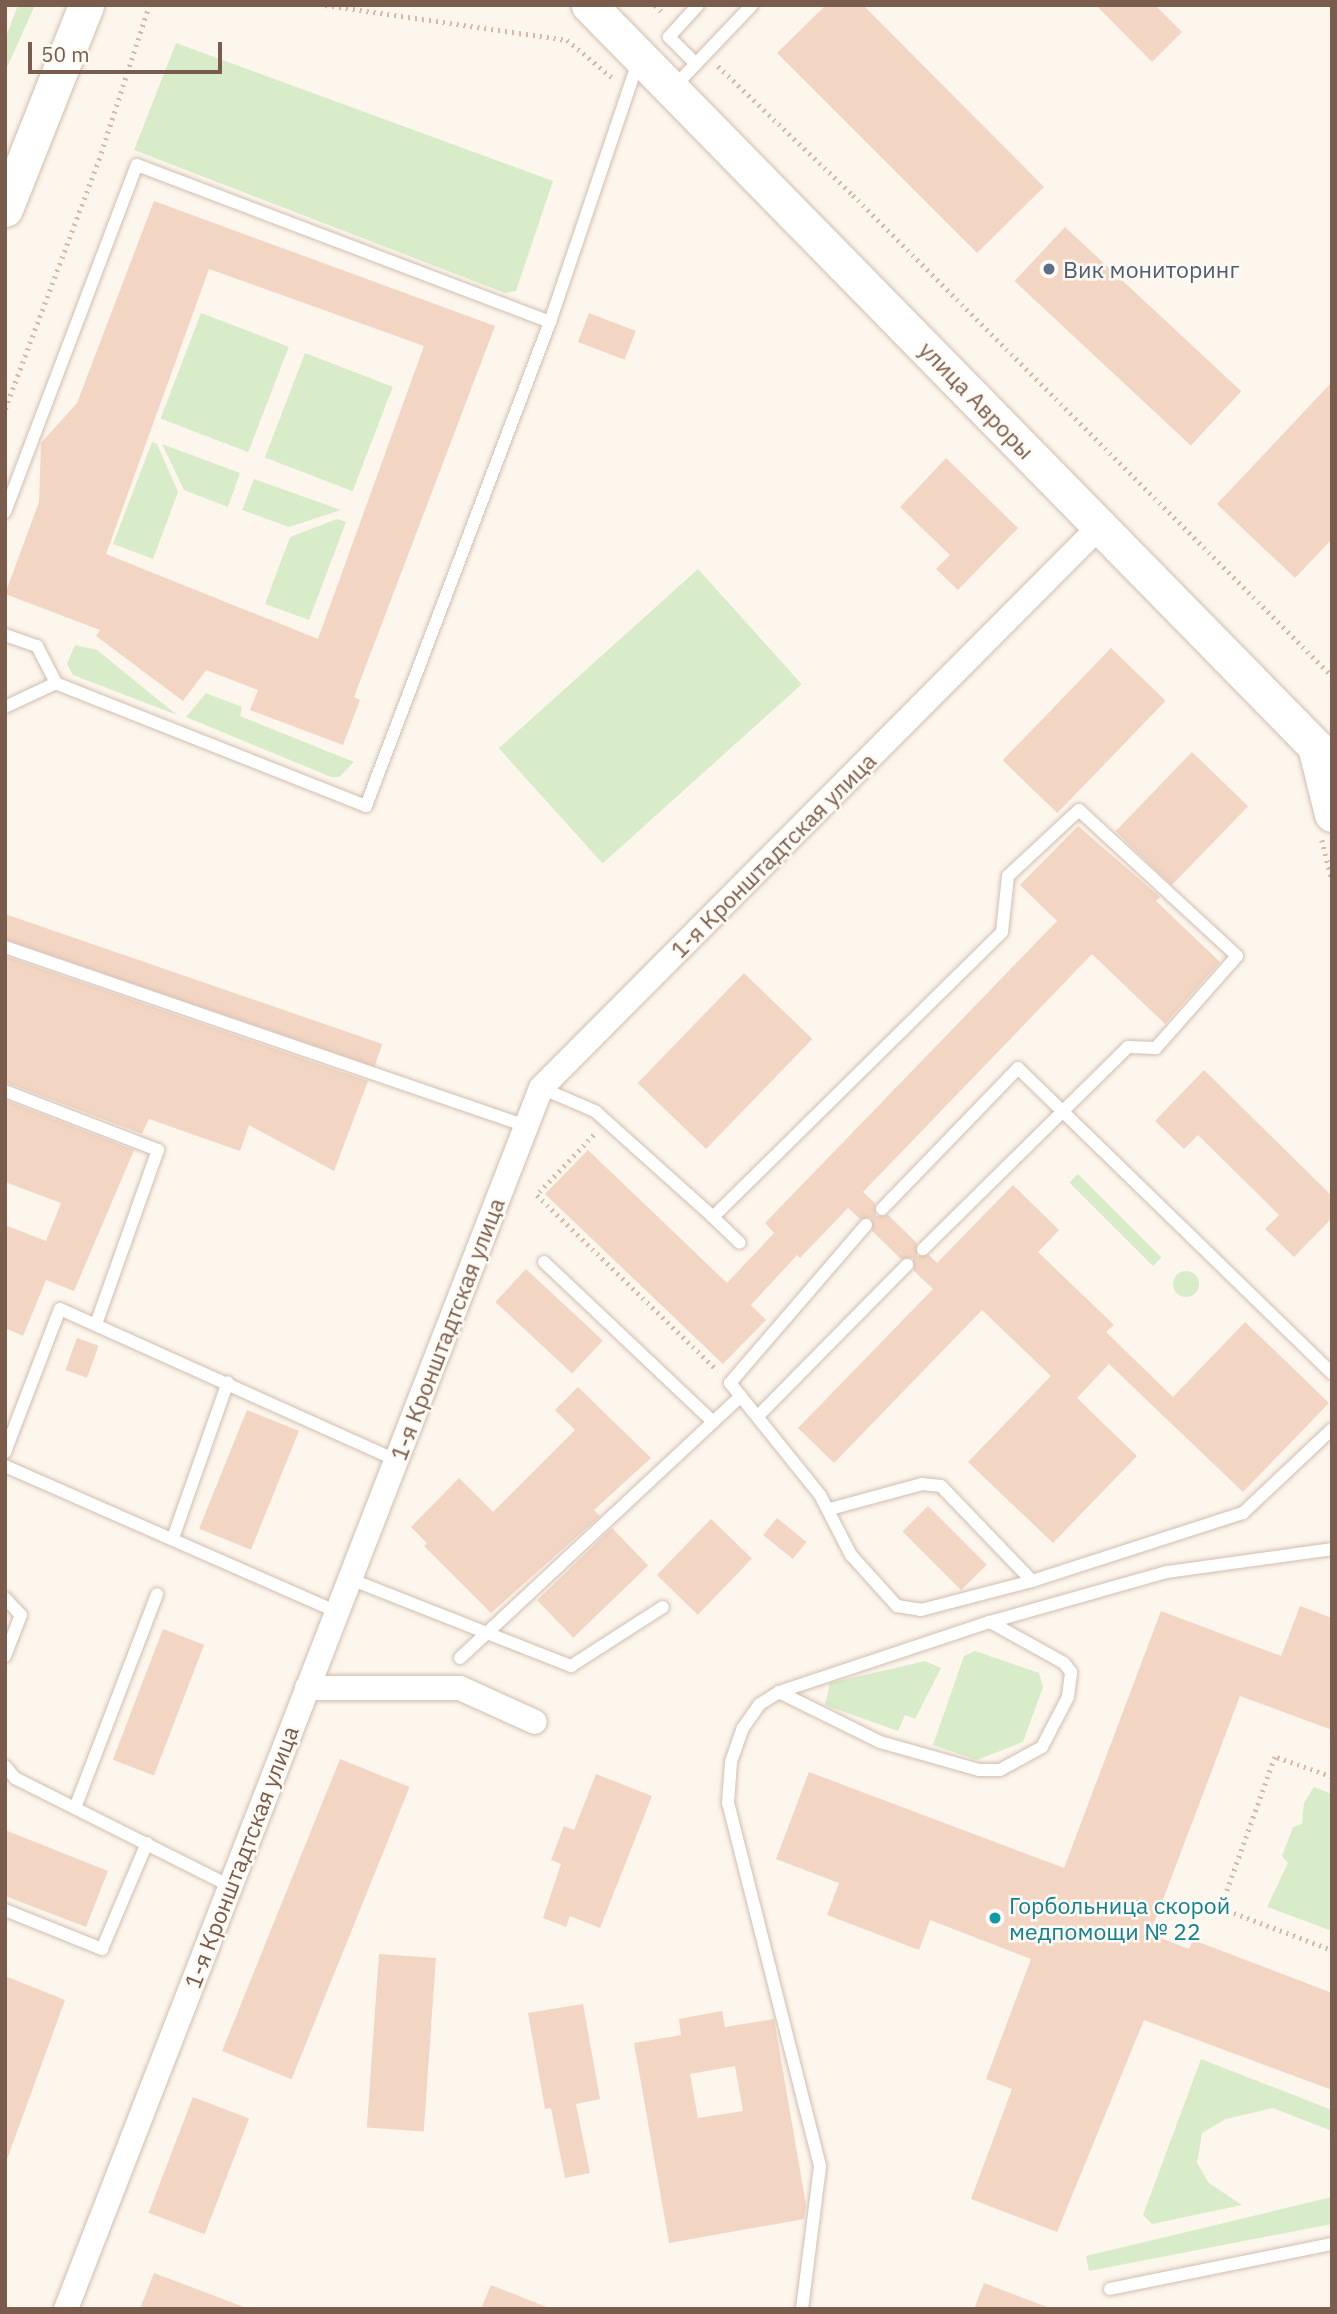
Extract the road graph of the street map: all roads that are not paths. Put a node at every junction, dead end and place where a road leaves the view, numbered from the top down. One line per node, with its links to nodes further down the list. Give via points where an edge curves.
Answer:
1 (86, 5): 8 (street)
2 (698, 5): 6 (lane, via 669,37)
3 (752, 5): 6 (lane)
4 (585, 7): 5 (street, улица Авроры)
5 (640, 55): 7 (street, улица Авроры); 9 (lane)
6 (700, 58): 7 (lane)
7 (671, 89): 11 (street, улица Авроры)
8 (5, 209)
9 (550, 322): 10 (lane, via 137,164); 13 (lane, via 366,806)
10 (5, 512)
11 (1100, 526): 15 (street, улица Авроры); 18 (street, 1-я Кронштадтская улица)
12 (5, 635): 13 (lane, via 37,646)
13 (56, 683): 14 (lane)
14 (5, 707)
15 (1324, 737): 16 (street, улица Авроры)
16 (1325, 820)
17 (5, 947): 21 (lane)
18 (541, 1088): 21 (street, 1-я Кронштадтская улица); 23 (lane, via 595,1111)
19 (5, 1091): 29 (lane, via 158,1150)
20 (1063, 1111): 22 (lane, via 1018,1068); 23 (lane, via 1128,1047 1156,1048 1237,956 1079,810 1008,876 1002,932); 26 (lane); 30 (lane)
21 (526, 1126): 37 (street, 1-я Кронштадтская улица)
22 (881, 1209)
23 (713, 1217): 25 (lane)
24 (866, 1225): 32 (lane, via 730,1383)
25 (740, 1243)
26 (923, 1249)
27 (544, 1262): 34 (lane)
28 (907, 1265): 33 (lane)
29 (96, 1324): 31 (lane); 36 (lane, via 60,1309)
30 (1332, 1373)
31 (228, 1382): 37 (lane); 40 (lane)
32 (741, 1396): 33 (lane); 34 (lane)
33 (759, 1415): 39 (lane)
34 (713, 1422): 49 (lane)
35 (1332, 1429): 43 (lane, via 1243,1513)
36 (5, 1452)
37 (396, 1460): 42 (street, 1-я Кронштадтская улица)
38 (5, 1466): 40 (lane)
39 (830, 1509): 43 (lane, via 922,1484 941,1486); 43 (lane, via 851,1555 897,1606 921,1610)
40 (173, 1538): 47 (lane)
41 (1332, 1549): 48 (lane, via 1167,1572)
42 (350, 1578): 47 (street, 1-я Кронштадтская улица); 49 (lane)
43 (1032, 1581)
44 (157, 1594): 56 (lane)
45 (5, 1598): 50 (lane, via 21,1615)
46 (663, 1607): 49 (lane, via 570,1666)
47 (337, 1612): 52 (street, 1-я Кронштадтская улица)
48 (990, 1622): 53 (lane); 53 (lane, via 1064,1663 1071,1672 1068,1697 1041,1747 1000,1770 979,1770 880,1742)
49 (490, 1631): 51 (lane)
50 (5, 1656)
51 (460, 1658)
52 (307, 1688): 54 (street, via 460,1688); 58 (street, 1-я Кронштадтская улица)
53 (779, 1692): 63 (lane, via 760,1704 743,1728 731,1762 728,1803 820,2166)
54 (535, 1722)
55 (5, 1766): 56 (lane, via 15,1778)
56 (75, 1808): 57 (lane)
57 (147, 1843): 58 (lane); 59 (lane, via 102,1949)
58 (230, 1886): 62 (street, 1-я Кронштадтская улица)
59 (5, 1910)
60 (1332, 2244): 61 (lane)
61 (1110, 2289)
62 (66, 2309)
63 (802, 2309)

